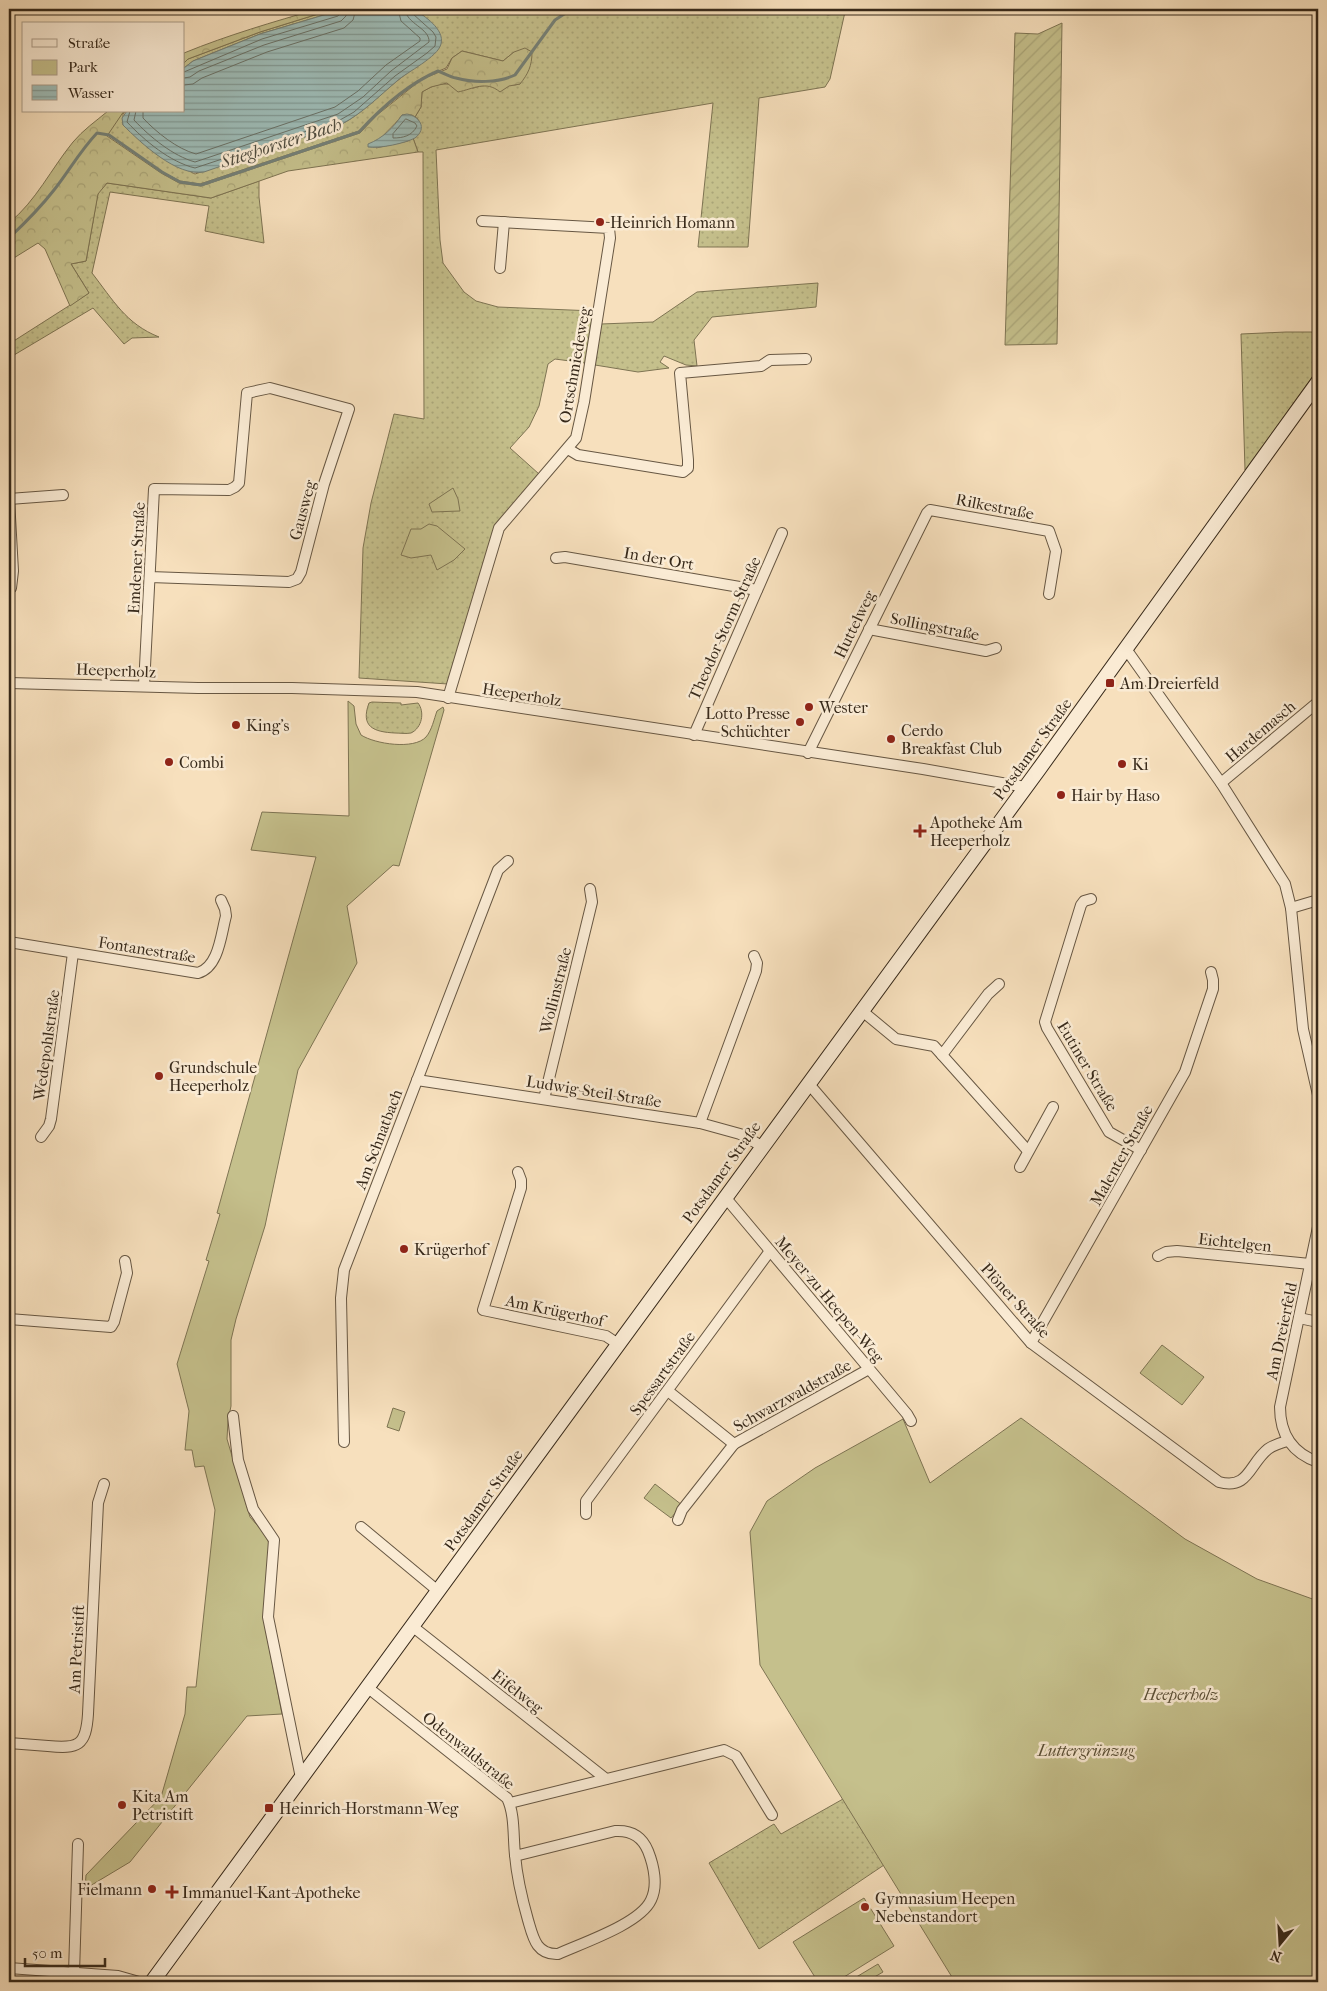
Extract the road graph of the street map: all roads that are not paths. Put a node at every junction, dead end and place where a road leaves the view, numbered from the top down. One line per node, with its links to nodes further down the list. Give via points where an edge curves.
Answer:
1 (482, 221): 2 (street, Ortschmiedeweg)
2 (504, 222): 3 (street); 7 (street, Ortschmiedeweg, via 609,228 584,402 576,438)
3 (500, 268)
4 (806, 359): 7 (street, via 770,360 761,366 680,373 688,460 688,468 683,472 578,455)
5 (1318, 382): 19 (street, Potsdamer Straße)
6 (247, 393): 13 (street, Emdener Straße, via 239,482 235,487 229,490 154,489); 13 (street, Gausweg, via 270,388 349,409 324,484 301,572 289,582)
7 (568, 449): 22 (street, Ortschmiedeweg, via 499,528)
8 (63, 495): 9 (street)
9 (9, 499): 14 (street)
10 (930, 510): 16 (street, Rilkestraße, via 1049,531 1056,551); 17 (street, Huttelweg)
11 (782, 533): 15 (street, Theodor-Storm-Straße)
12 (556, 558): 15 (street, In der Ort)
13 (150, 578): 21 (street, Emdener Straße)
14 (11, 588)
15 (757, 590): 24 (street, Theodor-Storm-Straße)
16 (1049, 594)
17 (869, 629): 18 (street, Sollingstraße, via 986,651); 25 (street, Huttelweg)
18 (996, 648)
19 (1126, 648): 26 (street); 27 (street, Potsdamer Straße)
20 (9, 683): 21 (street, Heeperholz)
21 (144, 686): 22 (street, Heeperholz, via 384,690)
22 (448, 698): 24 (street, Heeperholz)
23 (1318, 702): 26 (street, Hardemasch)
24 (694, 735): 25 (street, Heeperholz)
25 (808, 753): 27 (street, Heeperholz)
26 (1221, 783): 33 (street, via 1285,884)
27 (1025, 787): 39 (street, Potsdamer Straße)
28 (508, 861): 42 (street, Am Schnatbach, via 498,870)
29 (590, 889): 45 (street, Wollinstraße, via 592,902)
30 (1090, 899): 50 (street, Eutiner Straße, via 1081,906 1045,1022 1109,1132)
31 (221, 900): 35 (street, Fontanestraße, via 226,916 214,961 202,972)
32 (1318, 900): 33 (street)
33 (1291, 908): 41 (street, via 1300,1005)
34 (9, 942): 35 (street, Fontanestraße)
35 (72, 953): 48 (street, Wedepohlstraße, via 51,1119)
36 (754, 956): 47 (street, via 756,971)
37 (1211, 972): 50 (street, Malenter Straße, via 1213,989 1188,1065)
38 (999, 984): 40 (street)
39 (861, 1010): 40 (street, via 896,1039 934,1046); 43 (street, Potsdamer Straße)
40 (942, 1055): 51 (street)
41 (1315, 1066): 44 (street)
42 (417, 1080): 45 (street, Ludwig-Steil-Straße); 70 (street, Am Schnatbach, via 344,1270 341,1298)
43 (808, 1083): 49 (street, Potsdamer Straße); 63 (street, Plöner Straße)
44 (1318, 1095)
45 (544, 1099): 47 (street, Ludwig-Steil-Straße)
46 (1053, 1107): 51 (street)
47 (700, 1123): 49 (street, Ludwig-Steil-Straße, via 724,1128)
48 (41, 1138)
49 (762, 1146): 54 (street, Potsdamer Straße)
50 (1141, 1150): 63 (street, Malenter Straße)
51 (1028, 1151): 52 (street)
52 (1020, 1167)
53 (518, 1172): 64 (street, Am Krügerhof, via 521,1188 483,1310 606,1336)
54 (725, 1197): 56 (street, Meyer-zu-Heepen-Weg); 64 (street, Potsdamer Straße)
55 (1318, 1227): 59 (street, Am Dreierfeld)
56 (770, 1251): 65 (street, Meyer-zu-Heepen-Weg); 66 (street, Spessartstraße)
57 (1158, 1256): 59 (street, Eichtelgen, via 1177,1251)
58 (125, 1261): 61 (street, via 127,1273 111,1327)
59 (1310, 1264): 60 (street, Am Dreierfeld)
60 (1299, 1318): 62 (street); 69 (street, Am Dreierfeld, via 1280,1407)
61 (9, 1319)
62 (1318, 1322)
63 (1031, 1343): 69 (street, Plöner Straße, via 1219,1482 1240,1482 1268,1449)
64 (618, 1344): 77 (street, Potsdamer Straße)
65 (869, 1369): 68 (street, Meyer-zu-Heepen-Weg); 71 (street, Schwarzwaldstraße)
66 (668, 1391): 71 (street); 74 (street, Spessartstraße, via 586,1501)
67 (233, 1416): 81 (street, via 238,1460 253,1509 274,1540 268,1618)
68 (911, 1421)
69 (1287, 1441): 72 (street)
70 (344, 1442)
71 (734, 1444): 75 (street, Schwarzwaldstraße, via 682,1510)
72 (1318, 1462)
73 (104, 1484): 80 (street, Am Petristift, via 98,1503 85,1736 68,1748)
74 (586, 1514)
75 (678, 1520)
76 (360, 1527): 77 (street)
77 (438, 1591): 78 (street, Potsdamer Straße)
78 (412, 1626): 79 (street, Potsdamer Straße); 82 (street, Eifelweg)
79 (367, 1687): 81 (street, Potsdamer Straße); 83 (street, Odenwaldstraße, via 505,1795)
80 (9, 1743)
81 (301, 1778): 90 (street, Potsdamer Straße)
82 (606, 1779): 83 (street); 84 (street, via 724,1750 736,1756)
83 (510, 1803): 86 (street, Odenwaldstraße)
84 (772, 1815)
85 (78, 1844): 88 (street)
86 (515, 1856): 86 (street, Odenwaldstraße, via 520,1892 534,1942 552,1954 602,1935 634,1918 647,1906 654,1893 654,1873 647,1849 638,1836 624,1830)
87 (9, 1968): 88 (street)
88 (74, 1973): 89 (street, via 118,1976)
89 (139, 1982)
90 (152, 1982)

